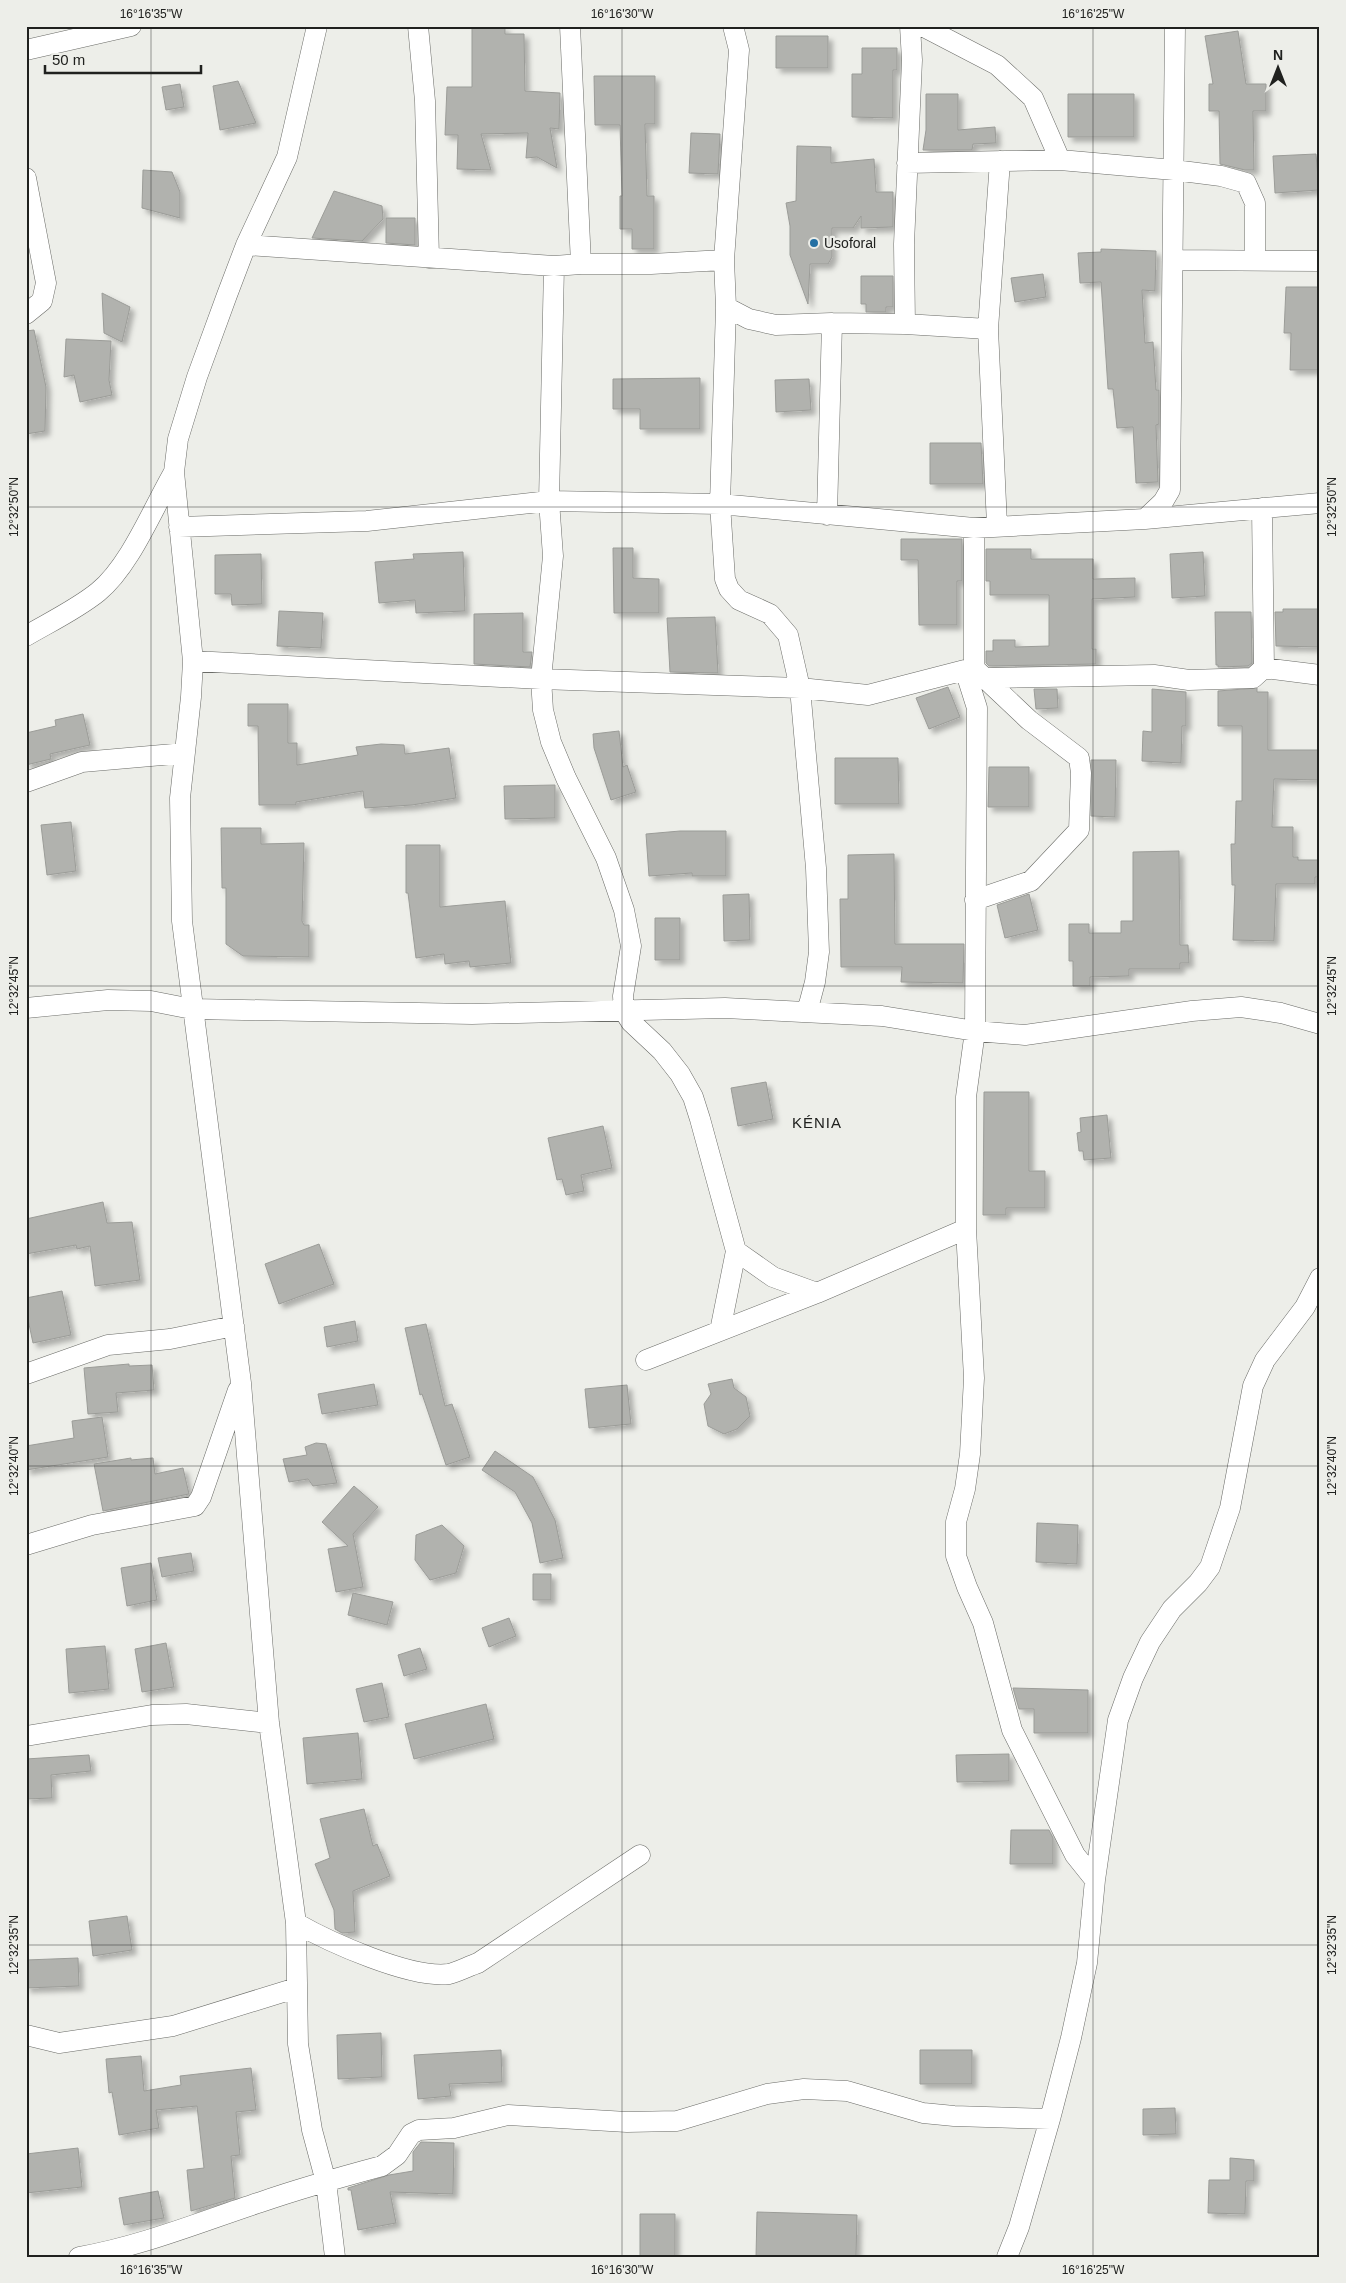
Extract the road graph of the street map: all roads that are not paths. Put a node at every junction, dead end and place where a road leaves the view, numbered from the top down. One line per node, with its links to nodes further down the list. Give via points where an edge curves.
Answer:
1 (131, 26): 9 (street)
2 (317, 26): 15 (street, via 287,157)
3 (418, 26): 16 (street, via 425,101)
4 (570, 26): 21 (street)
5 (732, 26): 17 (street, via 739,50)
6 (910, 26): 12 (street, via 912,60)
7 (922, 26): 10 (street, via 997,65 1033,98)
8 (1175, 26): 13 (street)
9 (26, 50)
10 (1060, 160): 11 (street); 13 (street)
11 (1000, 161): 12 (street); 27 (street)
12 (907, 163): 26 (street)
13 (1174, 170): 18 (street); 19 (street, via 1246,183 1255,203)
14 (26, 178): 24 (street, via 46,283 42,301)
15 (246, 245): 16 (street); 28 (street, via 197,378 178,439)
16 (429, 258): 22 (street)
17 (724, 260): 21 (street); 23 (street)
18 (1173, 260): 19 (street); 34 (street, via 1170,490 1163,502)
19 (1255, 260): 20 (street)
20 (1320, 261)
21 (581, 264): 22 (street)
22 (554, 266): 29 (street)
23 (726, 307): 25 (street, via 749,319 776,325); 30 (street)
24 (26, 314)
25 (832, 323): 26 (street); 33 (street)
26 (904, 324): 27 (street)
27 (988, 329): 35 (street)
28 (174, 472): 36 (street); 38 (street, via 115,575 81,604)
29 (549, 501): 30 (street); 36 (street, via 367,521); 43 (street, via 553,565)
30 (720, 504): 33 (street); 44 (street, via 725,579 729,589 739,600 770,614 788,634)
31 (1320, 504): 32 (street)
32 (1262, 508): 34 (street); 40 (street)
33 (826, 515): 37 (street)
34 (1145, 519): 35 (street)
35 (997, 525): 37 (street)
36 (179, 527): 39 (street)
37 (974, 528): 42 (street, via 974,668)
38 (26, 636)
39 (193, 661): 43 (street); 45 (street)
40 (1264, 668): 41 (street); 42 (street, via 1253,678 1188,680 1154,675)
41 (1320, 675)
42 (987, 678): 47 (street, via 1029,720 1079,758 1079,830 1031,880)
43 (541, 679): 44 (street); 50 (street, via 542,710 551,742 606,858 624,910 631,946 622,996)
44 (800, 688): 47 (street, via 868,695 965,670 977,708); 51 (street, via 816,868 819,952)
45 (185, 752): 46 (street, via 82,762); 49 (street, via 180,798 182,921)
46 (26, 782)
47 (975, 900): 53 (street)
48 (26, 1008): 49 (street, via 108,1000 151,1001)
49 (192, 1009): 50 (street, via 472,1014); 58 (street)
50 (624, 1011): 51 (street, via 724,1008); 55 (street, via 631,1022 662,1051 693,1096)
51 (806, 1012): 53 (street, via 882,1016)
52 (1320, 1024): 53 (street, via 1281,1013 1241,1007 1025,1035)
53 (975, 1031): 54 (street, via 966,1097)
54 (966, 1229): 57 (street); 67 (street, via 974,1378 970,1454 956,1522 956,1556 984,1623 1012,1730 1075,1855)
55 (736, 1251): 57 (street, via 773,1277); 59 (street)
56 (1320, 1278): 67 (street, via 1306,1307 1266,1360 1253,1386 1230,1508 1210,1567 1172,1608 1150,1642 1133,1678 1118,1720)
57 (817, 1293): 59 (street)
58 (234, 1326): 61 (street, via 170,1339 108,1345); 62 (street)
59 (720, 1331): 60 (street)
60 (646, 1360)
61 (26, 1374)
62 (241, 1383): 63 (street, via 195,1506 92,1525); 64 (street)
63 (26, 1545)
64 (269, 1723): 65 (street, via 186,1714 152,1715); 68 (street)
65 (26, 1736)
66 (640, 1855): 68 (street, via 478,1963 449,1974 425,1973 367,1956)
67 (1095, 1880): 71 (street, via 1087,1963)
68 (296, 1923): 69 (street)
69 (296, 1988): 70 (street, via 173,2026 59,2043); 72 (street, via 298,2044 312,2130)
70 (26, 2035)
71 (1050, 2119): 72 (street, via 923,2113 847,2091 804,2089 766,2094 677,2121 627,2122 508,2115 454,2128 419,2130 411,2134 397,2155 382,2166); 75 (street, via 1019,2227)
72 (326, 2182): 73 (street, via 163,2237); 74 (street)
73 (79, 2257)
74 (336, 2257)
75 (1007, 2257)

